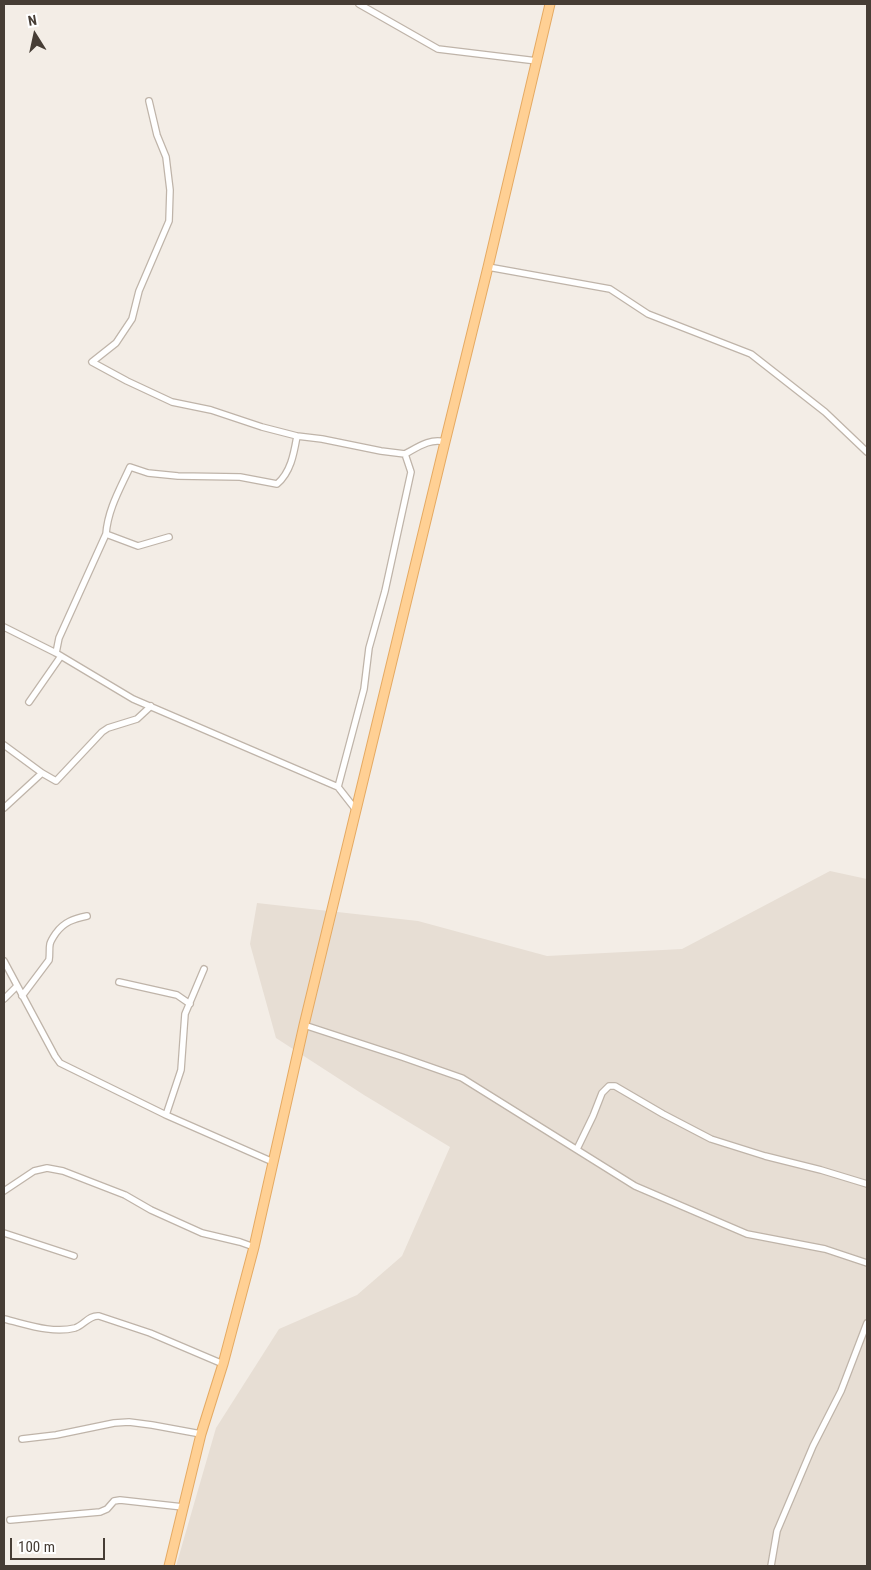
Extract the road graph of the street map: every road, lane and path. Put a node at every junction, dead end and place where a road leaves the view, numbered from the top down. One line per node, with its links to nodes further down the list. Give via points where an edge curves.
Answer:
1 (359, 4): 3 (street, via 438,49)
2 (550, 4): 3 (main road)
3 (537, 61): 5 (main road)
4 (149, 102): 6 (street, via 166,157 169,220 139,291 132,319 116,343 92,362 172,402 211,410)
5 (488, 268): 7 (main road); 8 (street, via 610,289 648,314 750,354 825,412)
6 (297, 436): 9 (street); 10 (street, via 290,464 277,484 240,477 148,473 130,467 111,507)
7 (444, 442): 9 (street, via 430,441); 20 (main road)
8 (867, 452)
9 (405, 454): 18 (street, via 411,472 369,648 364,689)
10 (106, 534): 11 (street, via 138,546); 13 (street, via 59,638)
11 (169, 537)
12 (4, 628): 13 (street)
13 (58, 655): 14 (street); 15 (street)
14 (28, 702)
15 (151, 706): 17 (street, via 136,719 102,732 56,781); 18 (street)
16 (4, 745): 17 (street)
17 (42, 774): 19 (street)
18 (338, 787): 20 (street)
19 (4, 808)
20 (356, 810): 29 (main road)
21 (87, 916): 26 (street, via 72,919 59,929 50,944 49,960)
22 (4, 961): 25 (street)
23 (204, 969): 28 (street)
24 (119, 982): 28 (street, via 178,995)
25 (17, 986): 26 (street); 27 (street)
26 (22, 996): 30 (street, via 60,1063)
27 (4, 1000)
28 (190, 1004): 30 (street, via 183,1022 181,1070)
29 (304, 1025): 31 (street, via 462,1078); 32 (main road)
30 (166, 1115): 32 (street)
31 (577, 1149): 33 (street, via 602,1093 609,1086 616,1086 712,1139); 38 (street, via 635,1186 747,1234 825,1249)
32 (273, 1162): 36 (main road)
33 (867, 1184)
34 (4, 1191): 36 (street, via 34,1170 63,1171 124,1195 202,1233)
35 (4, 1232): 37 (street)
36 (254, 1246): 41 (main road)
37 (74, 1256)
38 (867, 1264)
39 (4, 1318): 41 (street, via 57,1330 78,1327 99,1316 150,1333)
40 (867, 1323): 47 (street, via 841,1391 813,1446 777,1531)
41 (223, 1364): 42 (main road)
42 (201, 1434): 43 (street, via 129,1422); 44 (main road)
43 (22, 1440)
44 (184, 1507): 45 (street, via 120,1500 100,1512); 46 (main road)
45 (10, 1520)
46 (168, 1566)
47 (770, 1566)

